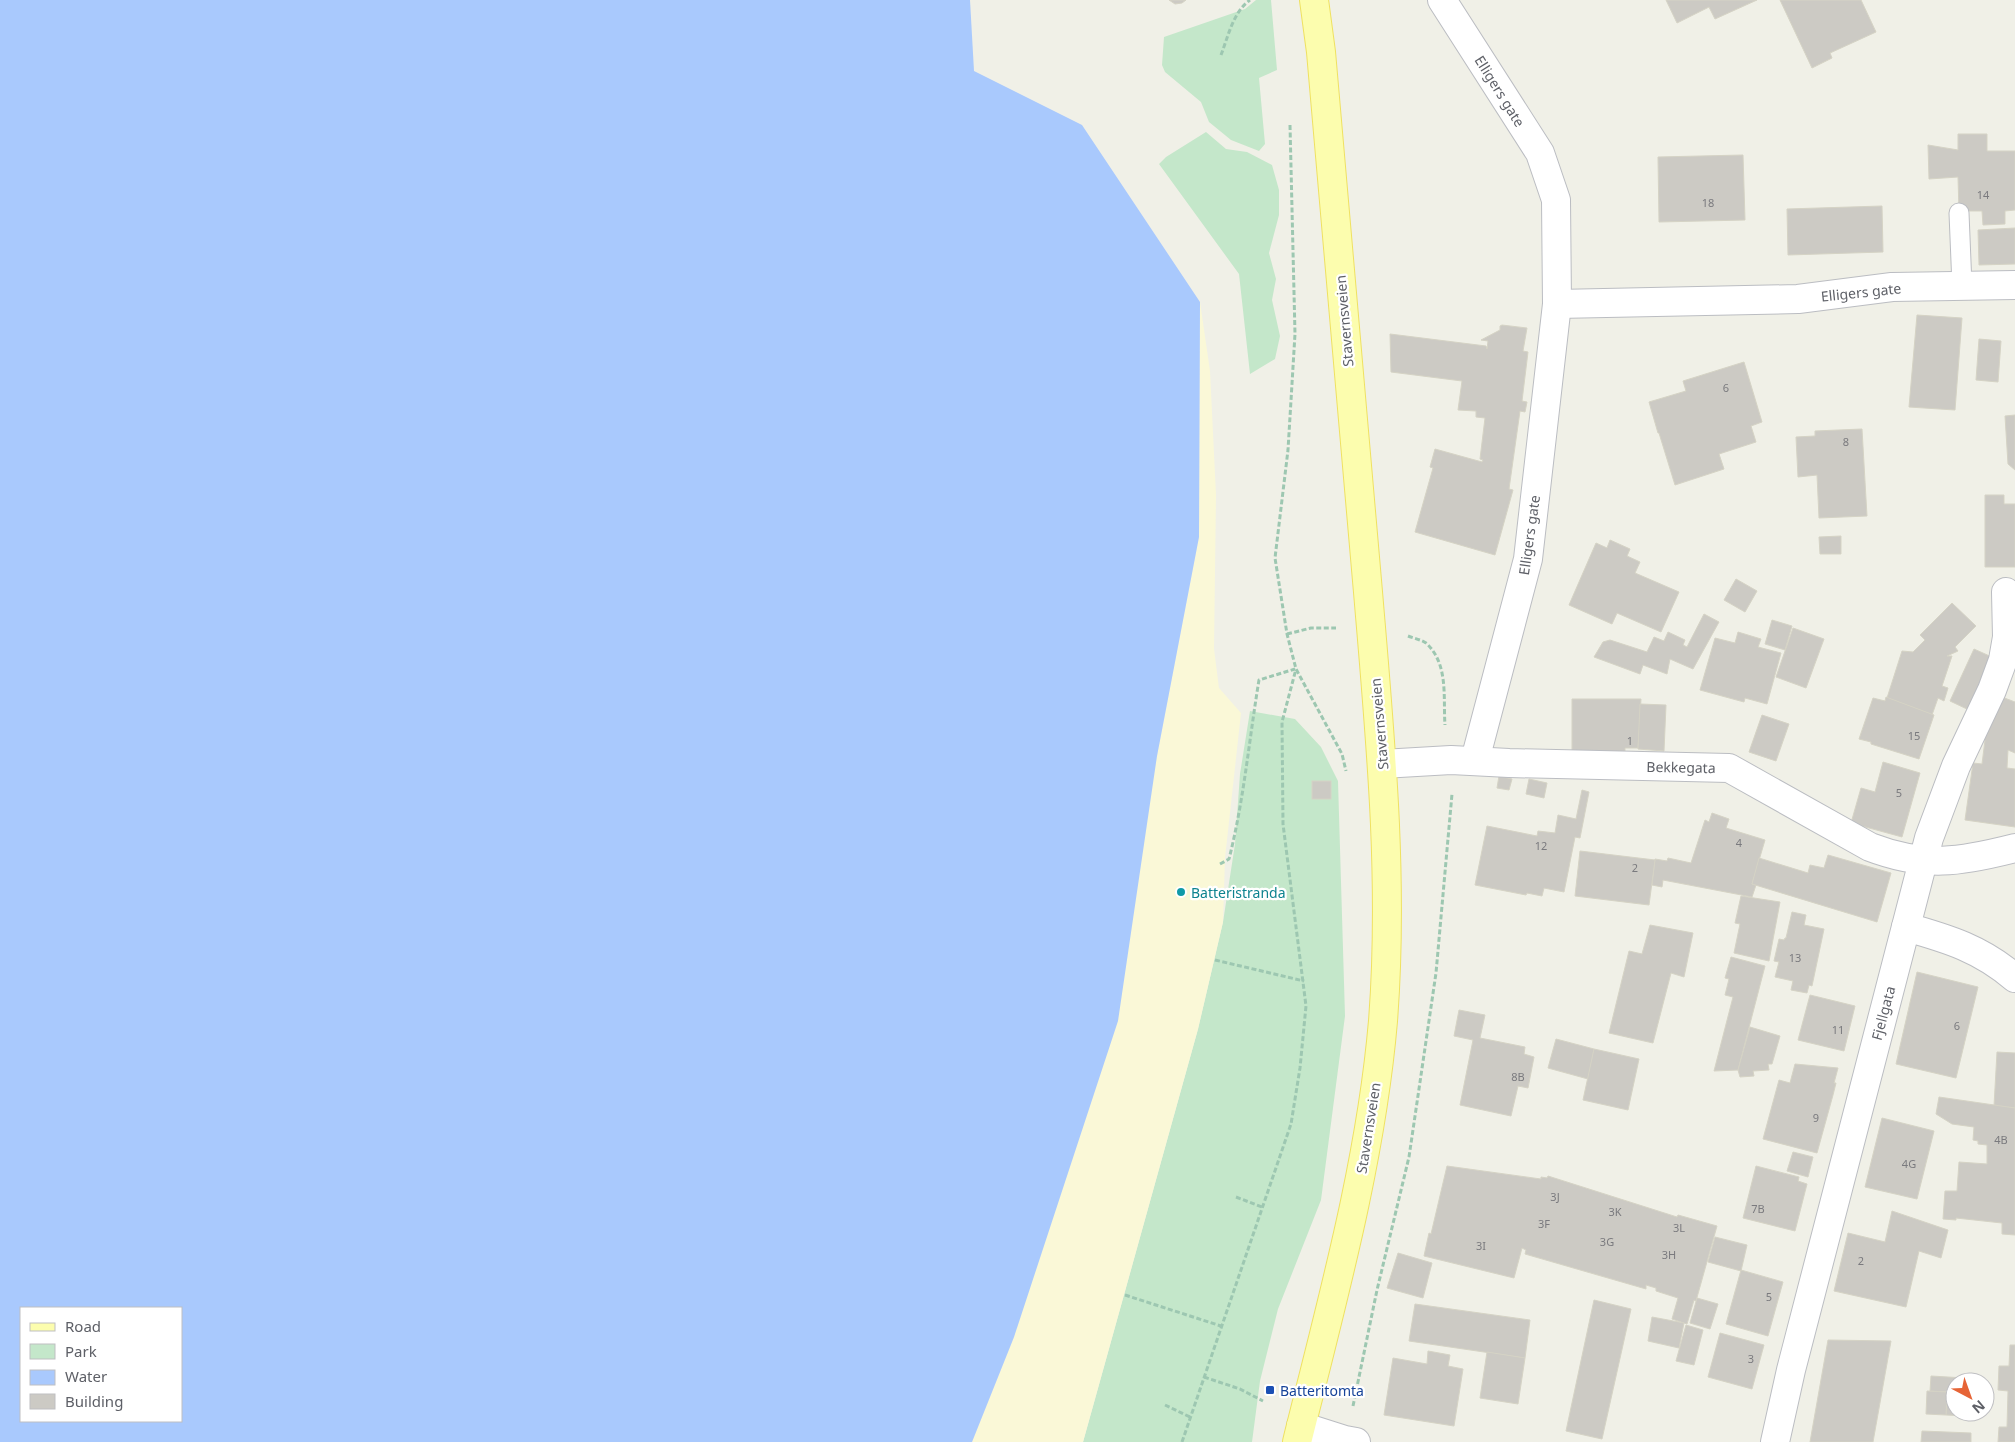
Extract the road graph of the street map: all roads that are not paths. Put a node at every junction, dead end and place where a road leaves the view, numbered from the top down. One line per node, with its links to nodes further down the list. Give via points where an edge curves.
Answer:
1 (1314, 0): 9 (main road, Stavernsveien, via 1354,421)
2 (1442, 0): 6 (street, Elligers gate, via 1540,154 1556,200)
3 (1959, 213): 5 (lane)
4 (2015, 285): 5 (street, Elligers gate)
5 (1962, 286): 6 (street, Elligers gate, via 1892,287 1798,299)
6 (1557, 304): 8 (street, Elligers gate, via 1528,559)
7 (2006, 592): 11 (street, Fjellgata, via 2007,637 2003,660 1936,814)
8 (1475, 760): 9 (street, Bekkegata); 11 (street, Bekkegata, via 1729,768 1870,847)
9 (1382, 764): 14 (main road, Stavernsveien, via 1387,937 1383,1022 1375,1090 1366,1150)
10 (2015, 848): 11 (street, Bekkegata, via 1948,862)
11 (1922, 861): 12 (street, Fjellgata)
12 (1906, 927): 13 (street, via 1947,938 1978,951); 16 (street, Fjellgata, via 1793,1360)
13 (2015, 978)
14 (1299, 1434): 15 (street)
15 (1356, 1442)
16 (1775, 1442)

